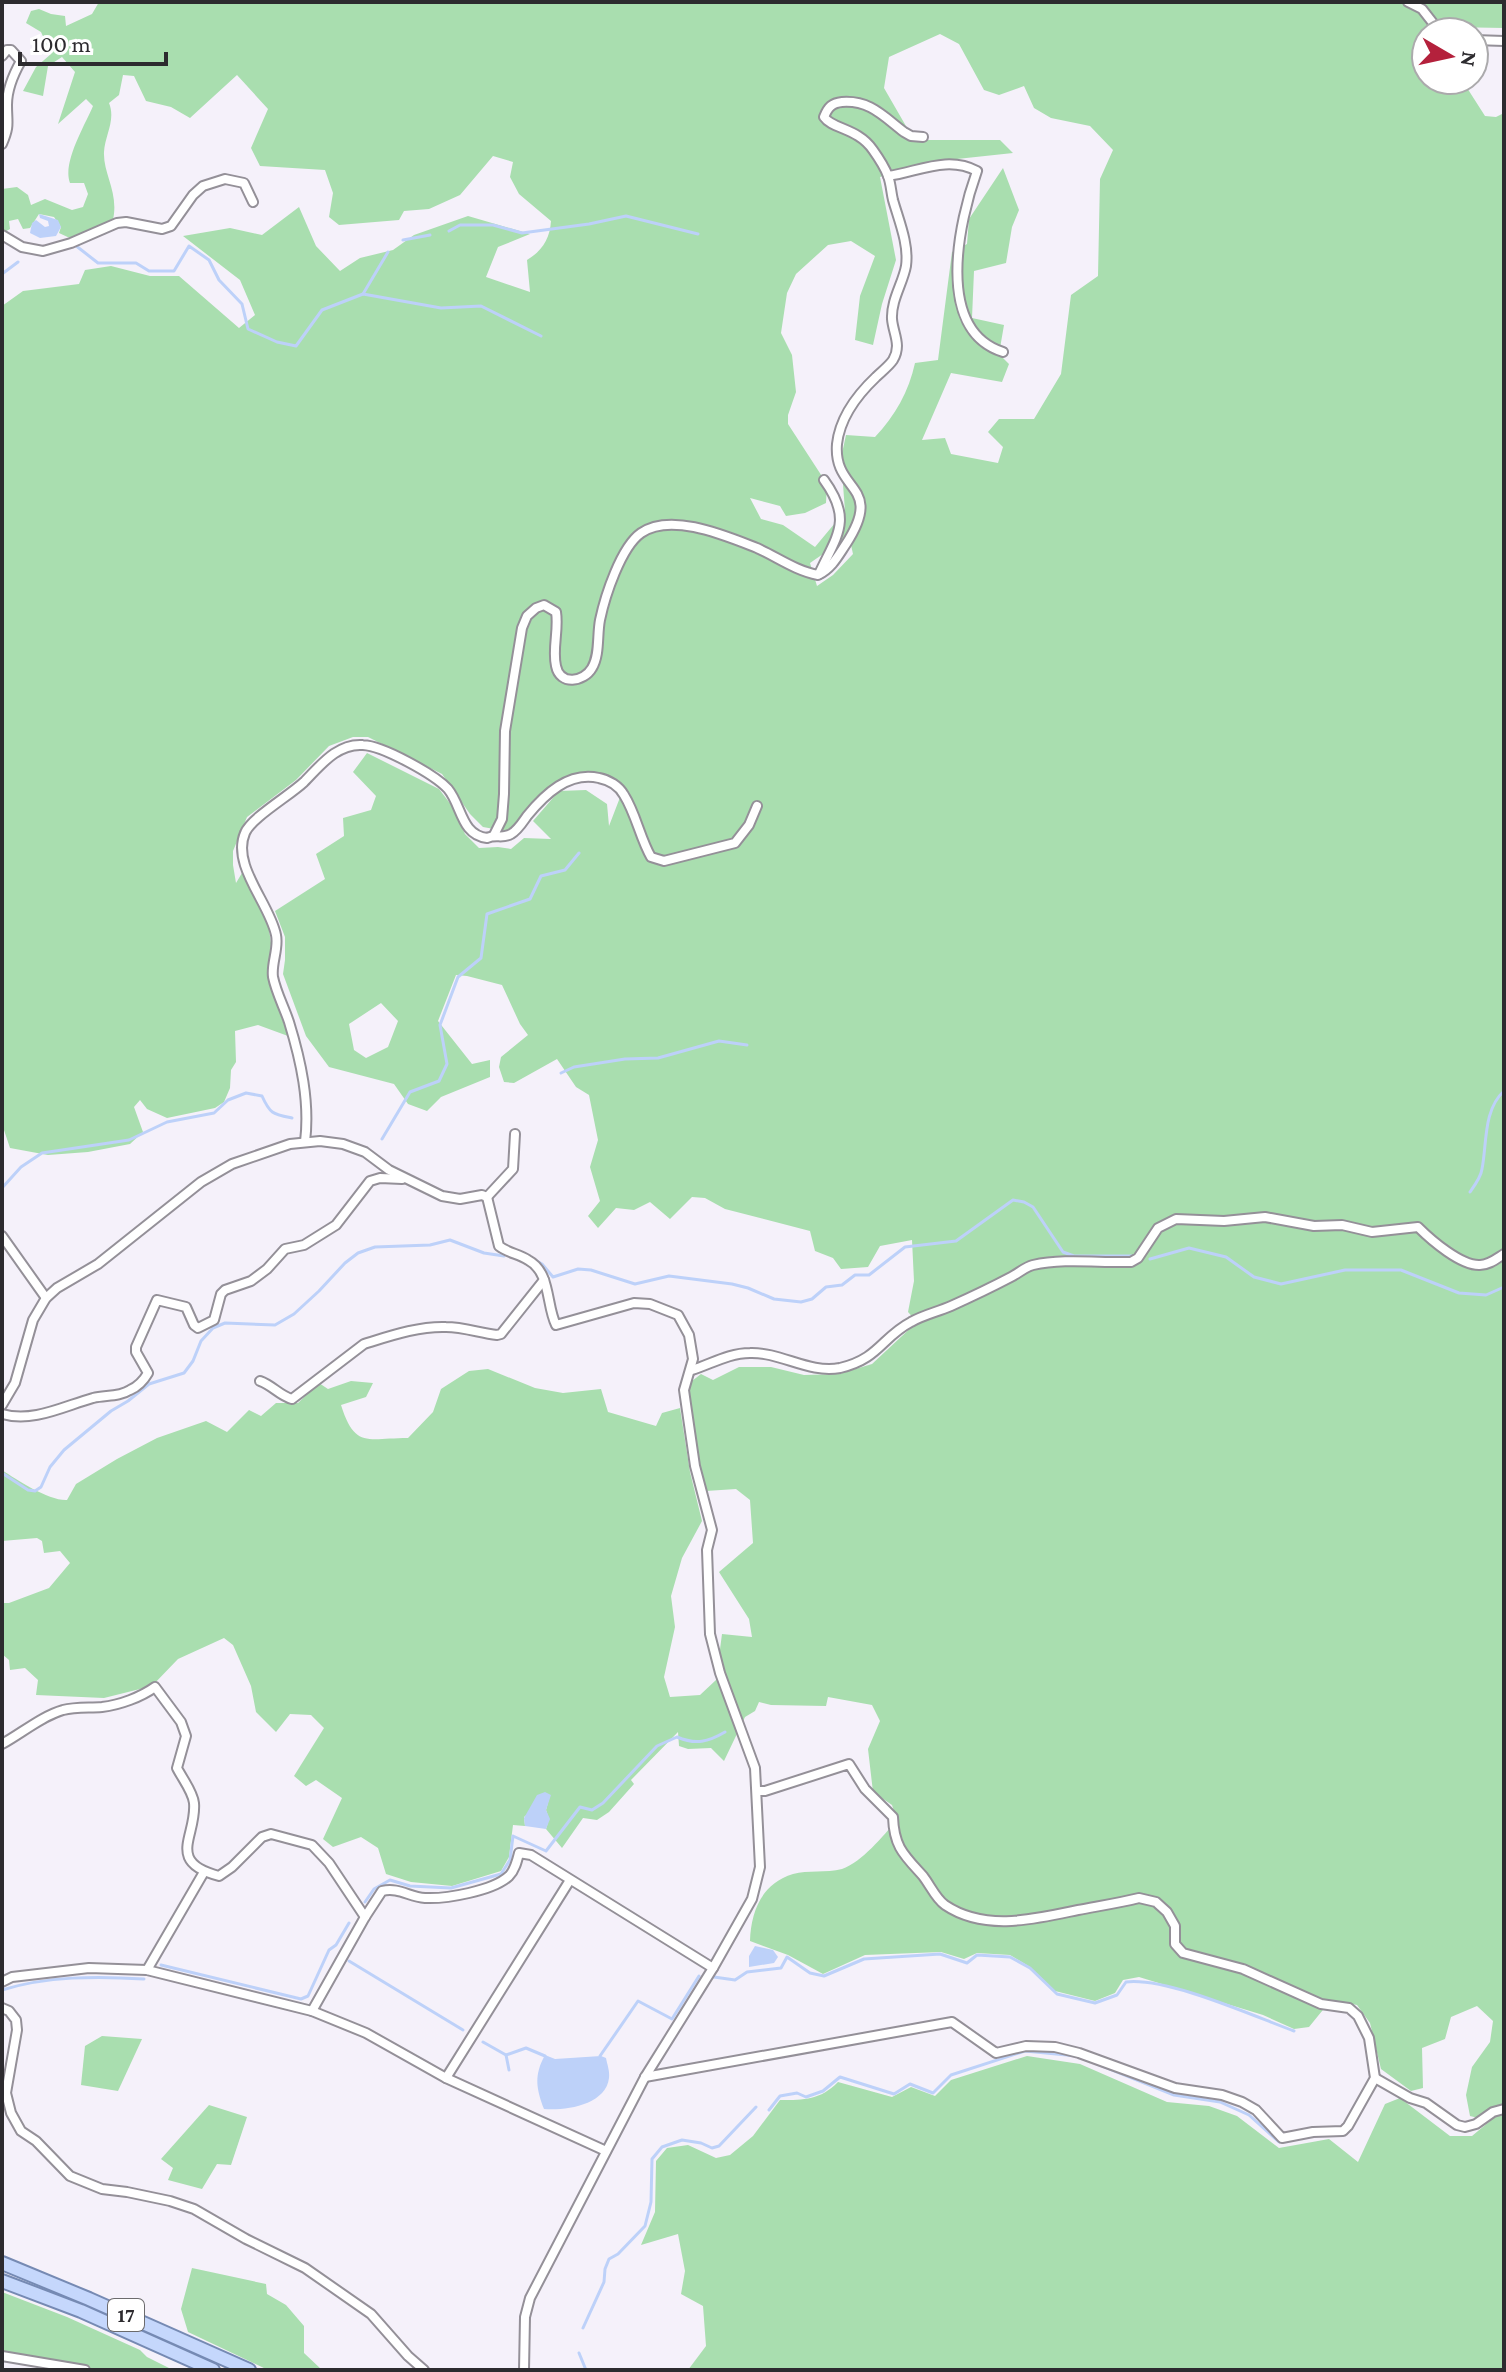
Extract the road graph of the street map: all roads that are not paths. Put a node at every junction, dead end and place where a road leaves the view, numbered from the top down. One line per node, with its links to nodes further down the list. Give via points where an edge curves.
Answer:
1 (1408, 2): 2 (street)
2 (1427, 16)
3 (2, 56): 5 (street, via 11,50 21,61 9,90 9,127)
4 (923, 137): 6 (street, via 904,132 865,103 836,102 828,107 828,122 859,135)
5 (2, 144)
6 (888, 176): 9 (street, via 933,165 977,171 962,215 959,298 972,331); 11 (street, via 906,256 893,309 897,348 893,360 851,406 837,439 836,458 862,504 855,530 834,563)
7 (253, 202): 8 (street, via 244,183 225,179 203,186 171,226 162,229 117,223 43,251)
8 (2, 235)
9 (1003, 352)
10 (824, 480): 11 (street, via 841,514 840,529)
11 (818, 575): 13 (street, via 689,526 664,524 641,532 627,546 608,592 591,671 572,681 557,671 556,612 544,605 536,608 522,628 507,705 502,819)
12 (757, 806): 13 (street, via 735,843 659,861 645,847 623,792 609,781 583,777 553,789 510,835)
13 (494, 835): 15 (street, via 472,833 447,788 436,779 374,746 359,744 325,761 250,824 242,846 244,863 276,933 273,974 305,1088)
14 (515, 1134): 17 (street, via 513,1169)
15 (305, 1142): 16 (street, via 355,1147); 21 (street, via 220,1170)
16 (407, 1178): 17 (street, via 449,1199); 25 (street, via 370,1181 336,1225 304,1245 285,1249 251,1281 225,1290 214,1320 206,1325 194,1325 186,1307 157,1300 136,1347 148,1373 131,1390 35,1416)
17 (487, 1197): 20 (street, via 499,1246 530,1260)
18 (2, 1236): 21 (street)
19 (1504, 1254): 22 (street, via 1483,1265 1470,1264 1418,1227 1372,1232 1265,1217 1176,1219 1158,1228 1131,1262 1030,1266 909,1323 862,1361 841,1368 809,1367 751,1353)
20 (544, 1280): 22 (street, via 556,1325 634,1303 678,1315 689,1335); 23 (street, via 501,1334 447,1326 385,1337 364,1344 292,1399)
21 (46, 1298): 24 (street)
22 (692, 1370): 27 (street, via 684,1390 695,1466 712,1530 707,1550 710,1634 755,1768)
23 (260, 1381)
24 (2, 1405)
25 (2, 1414)
26 (2, 1744): 28 (street, via 64,1709 121,1703 155,1687 186,1736 177,1768 194,1800 187,1853)
27 (757, 1791): 31 (street, via 760,1867 752,1899); 38 (street, via 849,1764 893,1817 900,1851 941,1903 960,1914 1006,1922 1139,1898 1156,1902 1175,1926 1175,1944 1183,1953 1243,1969 1321,2004 1349,2008 1369,2038)
28 (204, 1872): 30 (street, via 219,1876 271,1834 312,1845); 32 (street)
29 (570, 1880): 30 (street, via 519,1853 508,1877 485,1888 437,1898 382,1891); 31 (street); 37 (street)
30 (365, 1917): 35 (street)
31 (713, 1968): 36 (street)
32 (147, 1970): 33 (street, via 89,1968); 35 (street)
33 (2, 1982)
34 (2, 2008): 48 (street, via 16,2020 17,2030 6,2093 11,2113 21,2131 70,2176 102,2189 194,2209 305,2268 371,2314)
35 (312, 2011): 37 (street, via 366,2033)
36 (645, 2077): 38 (street, via 952,2022 996,2053 1055,2047 1175,2088 1242,2102 1282,2138 1343,2131); 40 (street)
37 (446, 2078): 40 (street)
38 (1375, 2078): 39 (street, via 1465,2127)
39 (1504, 2109)
40 (606, 2151): 49 (street, via 530,2298)
41 (2, 2262): 47 (main road, 17)
42 (2, 2282): 46 (main road, 17)
43 (2, 2356): 44 (street)
44 (43, 2366): 45 (street)
45 (85, 2370)
46 (213, 2370)
47 (249, 2370)
48 (424, 2370)
49 (524, 2370)

